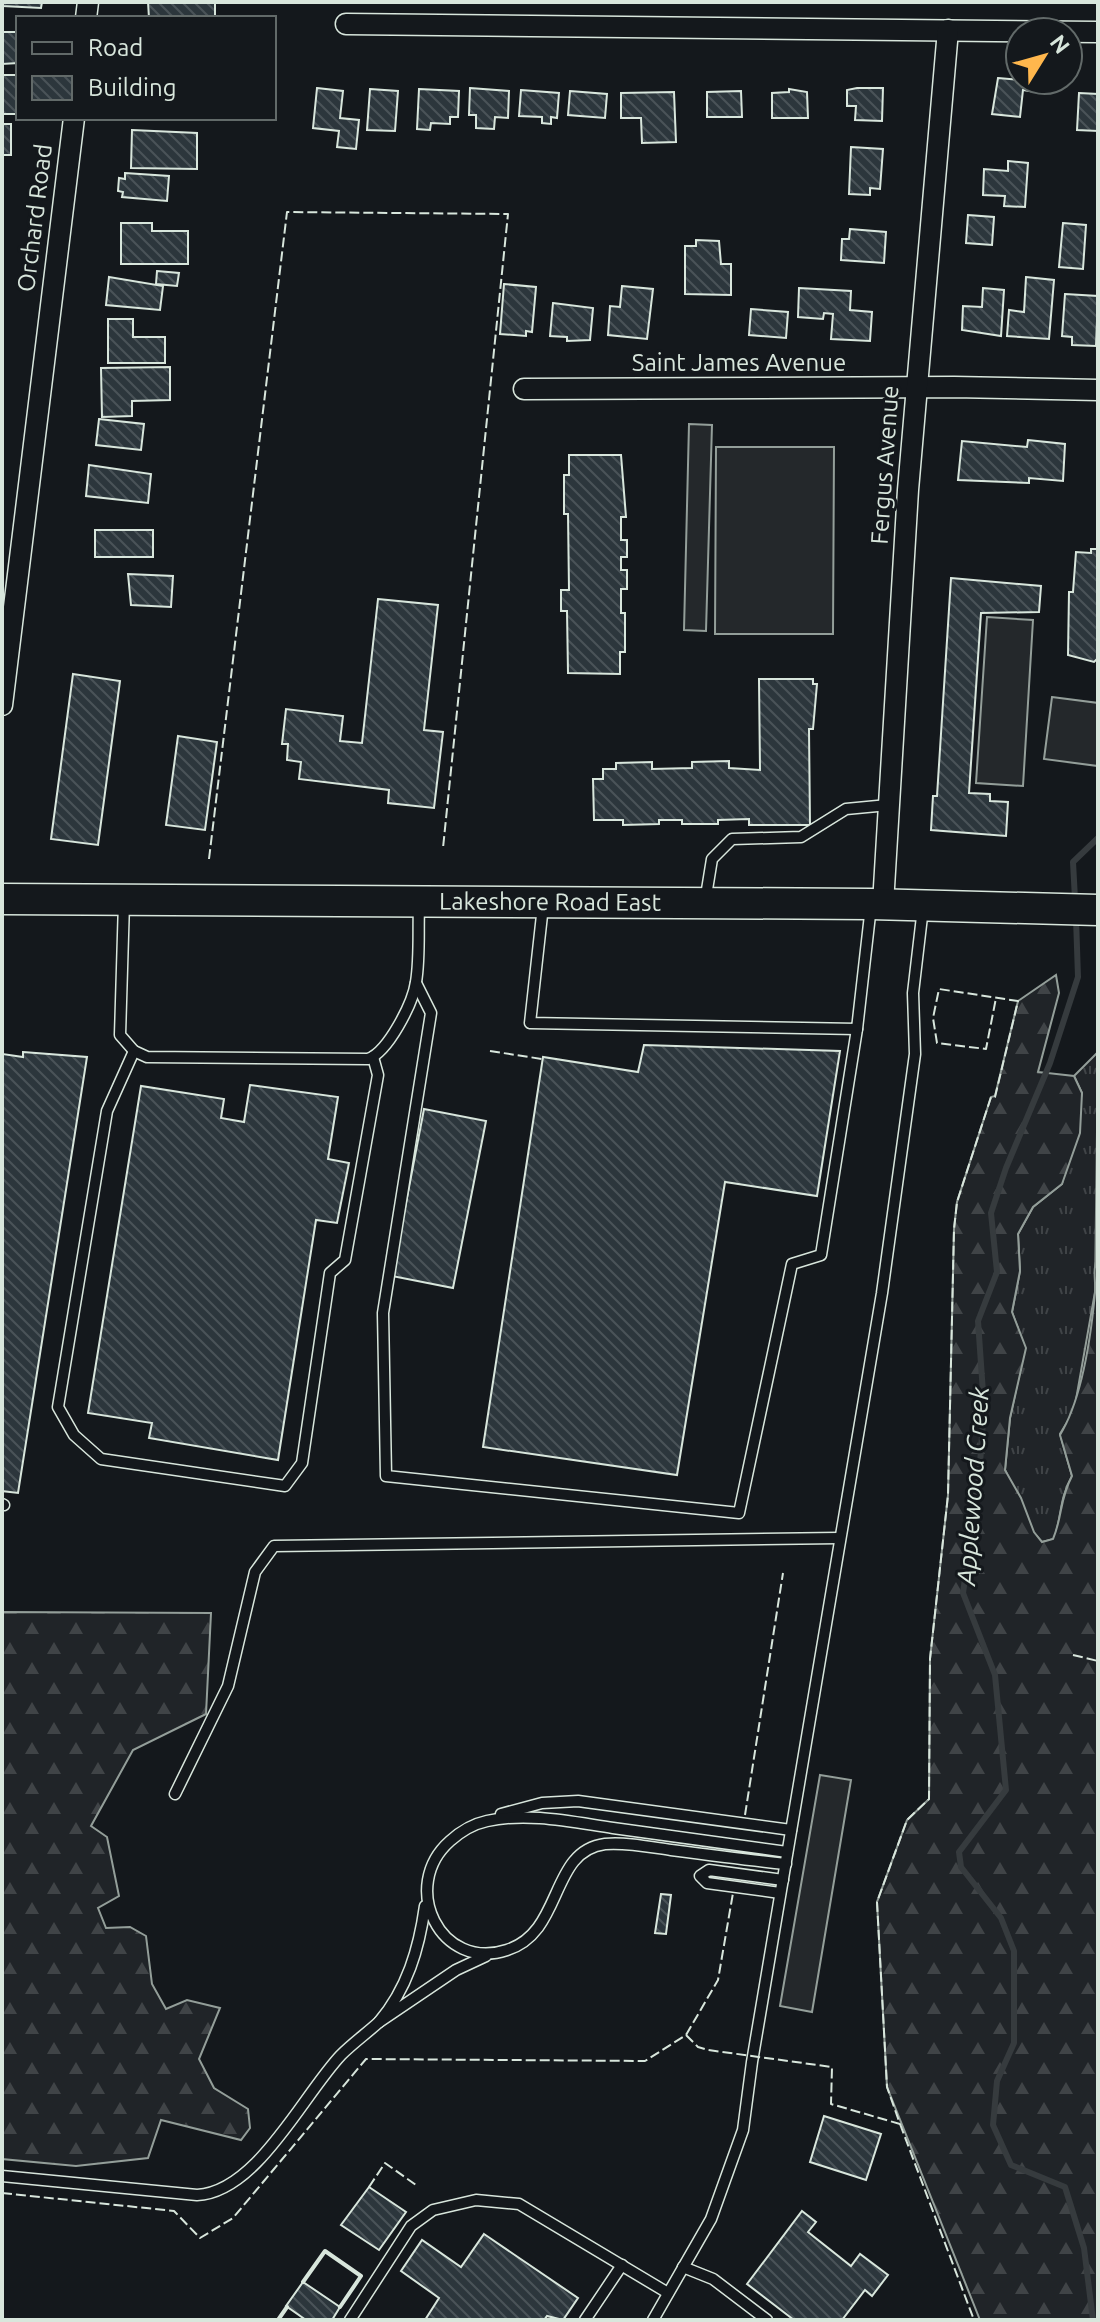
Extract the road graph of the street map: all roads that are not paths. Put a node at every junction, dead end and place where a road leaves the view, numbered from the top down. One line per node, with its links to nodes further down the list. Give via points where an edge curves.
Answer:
1 (346, 24): 2 (street)
2 (948, 30): 3 (street); 5 (street, Fergus Avenue)
3 (1098, 32)
4 (74, 120): 8 (street, Orchard Road)
5 (918, 388): 6 (street, Saint James Avenue); 7 (street, Saint James Avenue); 9 (street, Fergus Avenue)
6 (524, 389)
7 (1098, 390)
8 (2, 705)
9 (888, 805): 14 (lane, via 846,809 801,837 732,839 712,859); 15 (street, Fergus Avenue)
10 (2, 899): 11 (main road, Lakeshore Road East)
11 (124, 900): 12 (main road, Lakeshore Road East); 20 (lane, via 120,1035)
12 (420, 901): 13 (main road, Lakeshore Road East); 18 (lane)
13 (543, 902): 14 (main road, Lakeshore Road East); 19 (lane, via 530,1023)
14 (705, 903): 15 (main road, Lakeshore Road East)
15 (877, 904): 16 (main road, Lakeshore Road East); 19 (lane)
16 (923, 906): 17 (main road, Lakeshore Road East); 22 (lane, via 914,982 915,1054 882,1293)
17 (1098, 910)
18 (416, 983): 19 (lane, via 431,1013 383,1313 386,1476 416,1480 739,1513 792,1264 821,1255); 21 (lane, via 390,1042)
19 (857, 1029)
20 (134, 1051): 21 (lane, via 147,1057); 21 (lane, via 107,1111 58,1407 74,1435 101,1459 285,1486 302,1463 330,1273 345,1260 378,1075)
21 (373, 1057)
22 (839, 1538): 23 (lane, via 274,1546 255,1572 228,1686); 25 (lane)
23 (175, 1794)
24 (482, 1821): 25 (lane, via 533,1805 578,1801); 26 (lane, via 561,1821); 30 (lane, via 439,1853)
25 (791, 1830): 26 (lane)
26 (787, 1852): 27 (lane)
27 (786, 1864): 28 (lane); 31 (lane, via 629,1845 597,1846 570,1866 551,1912 535,1934)
28 (783, 1880): 29 (lane); 29 (lane, via 709,1870 700,1876 707,1883)
29 (780, 1893): 35 (lane, via 743,2130 711,2219)
30 (425, 1900): 31 (lane, via 434,1925 449,1941 473,1953); 32 (lane, via 408,1975)
31 (491, 1954): 32 (lane, via 456,1970)
32 (379, 2022): 33 (lane, via 340,2056 261,2156 224,2189 197,2195)
33 (2, 2176)
34 (622, 2265): 36 (lane); 37 (lane, via 519,2204 476,2200 433,2210 411,2226); 38 (lane)
35 (683, 2267): 36 (lane); 40 (lane, via 713,2279)
36 (668, 2293): 39 (lane)
37 (350, 2320)
38 (585, 2320)
39 (653, 2320)
40 (767, 2320)

